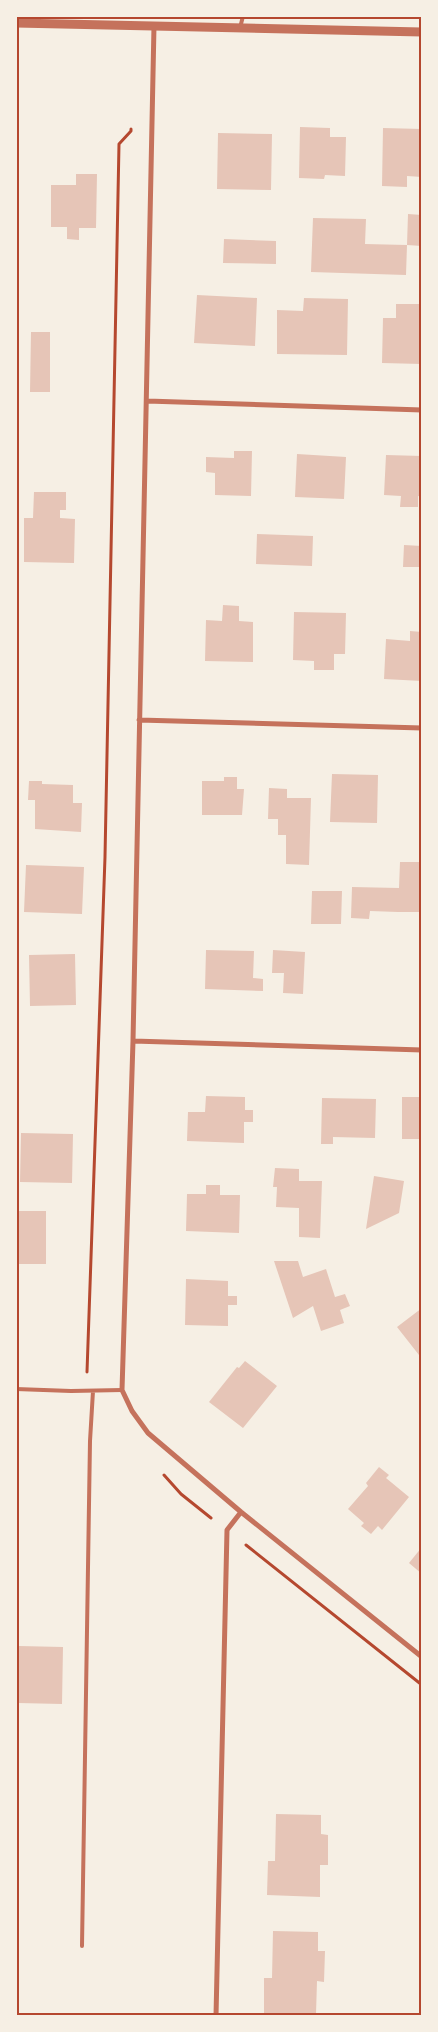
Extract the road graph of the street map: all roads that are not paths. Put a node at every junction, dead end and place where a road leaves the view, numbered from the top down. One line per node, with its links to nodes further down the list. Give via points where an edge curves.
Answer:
1 (243, 16): 4 (lane)
2 (16, 23): 3 (street)
3 (154, 26): 4 (street); 6 (street)
4 (240, 28): 5 (street)
5 (422, 32)
6 (147, 401): 7 (street); 8 (street)
7 (422, 410)
8 (139, 720): 9 (street); 10 (street)
9 (422, 728)
10 (133, 1041): 11 (street); 13 (street)
11 (422, 1050)
12 (16, 1389): 14 (lane)
13 (122, 1390): 14 (lane); 15 (street, via 148,1433)
14 (94, 1391): 17 (lane, via 90,1441)
15 (241, 1512): 16 (street); 18 (street, via 227,1530)
16 (422, 1657)
17 (82, 1946)
18 (216, 2016)

